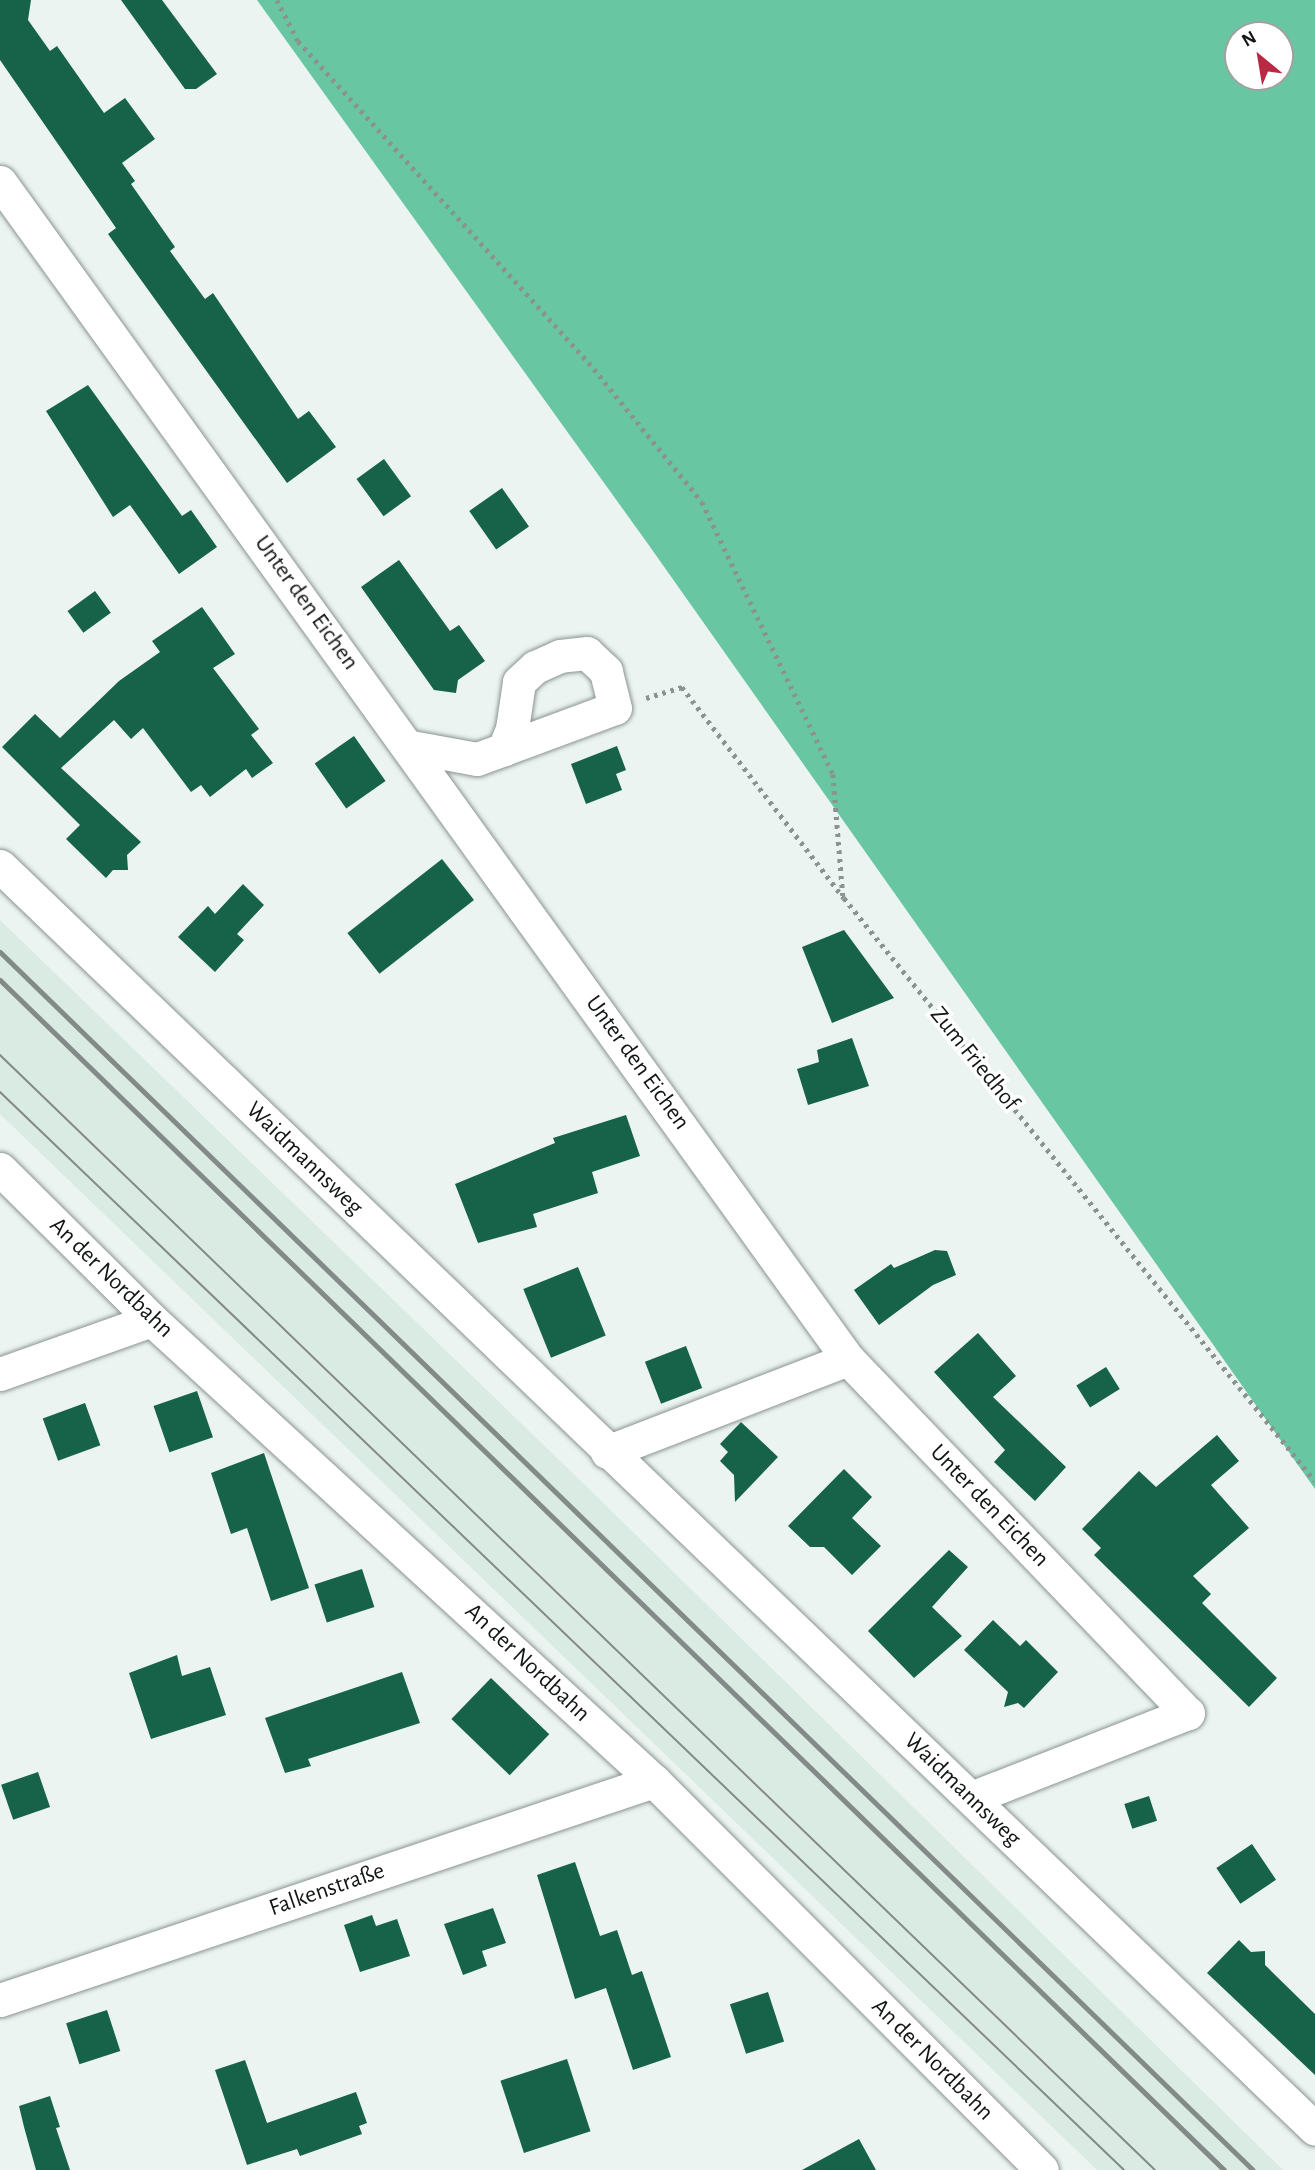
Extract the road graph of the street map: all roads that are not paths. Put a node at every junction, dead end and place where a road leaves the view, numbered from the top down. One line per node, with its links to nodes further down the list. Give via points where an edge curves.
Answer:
1 (0, 182): 2 (street, Unter den Eichen)
2 (411, 747): 3 (street, via 477,759); 7 (street, Unter den Eichen)
3 (504, 749): 3 (street, via 615,708 606,671 587,653 560,656 535,667 519,682)
4 (0, 866): 9 (street, Waidmannsweg)
5 (0, 1169): 6 (street, An der Nordbahn)
6 (152, 1320): 8 (street); 10 (street, An der Nordbahn)
7 (848, 1359): 9 (street); 11 (street, Unter den Eichen, via 1188,1713)
8 (0, 1374)
9 (607, 1452): 11 (street, Waidmannsweg)
10 (654, 1781): 12 (street, Falkenstraße); 14 (street, An der Nordbahn)
11 (971, 1798): 13 (street, Waidmannsweg)
12 (0, 2000)
13 (1315, 2129)
14 (1042, 2170)

